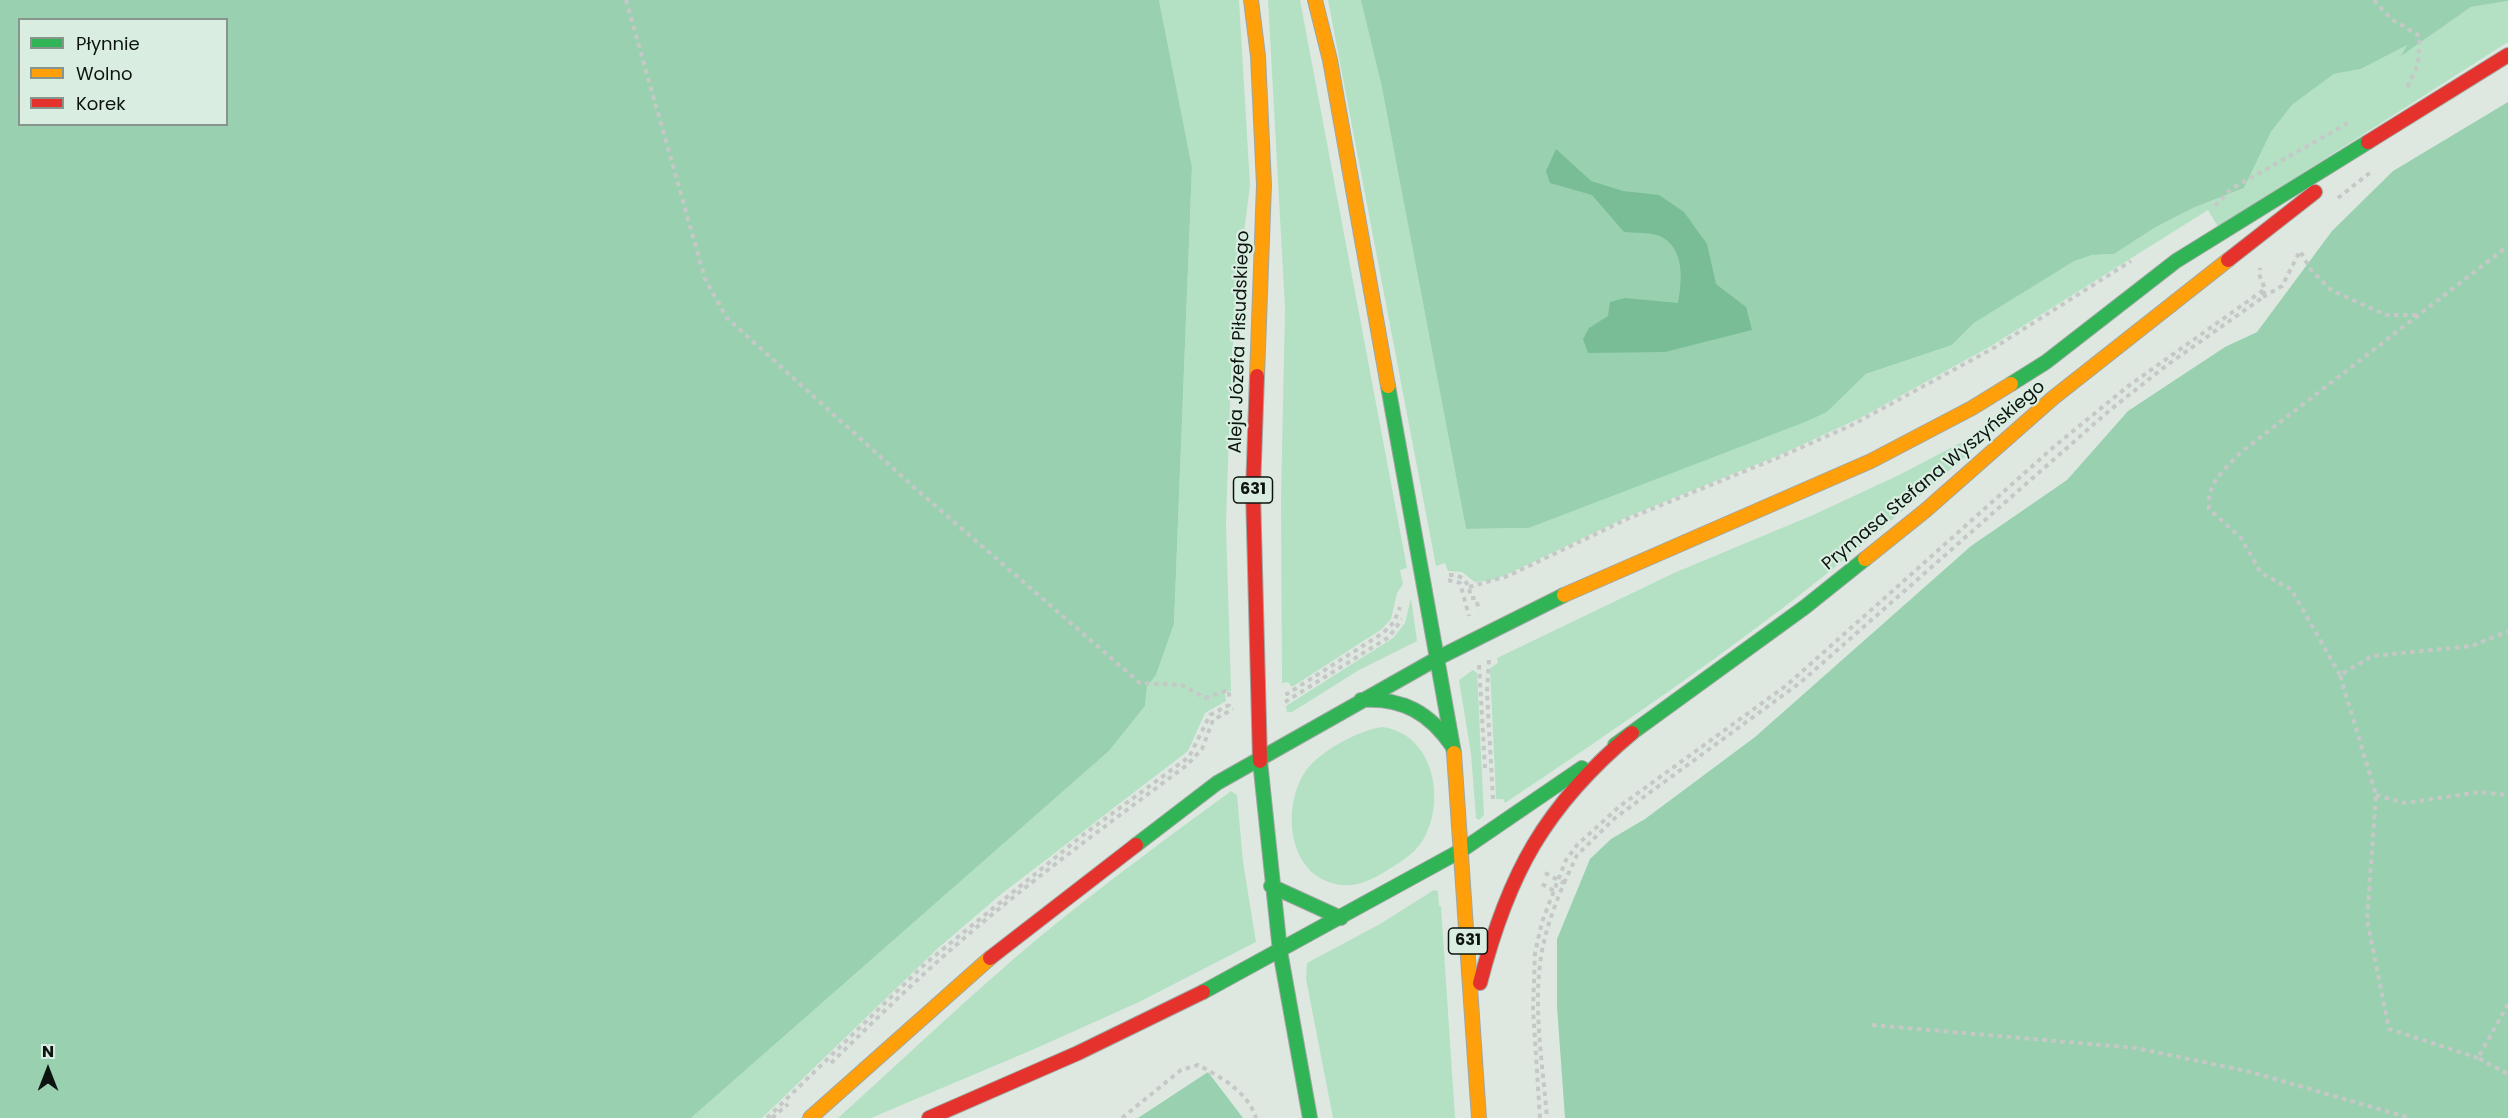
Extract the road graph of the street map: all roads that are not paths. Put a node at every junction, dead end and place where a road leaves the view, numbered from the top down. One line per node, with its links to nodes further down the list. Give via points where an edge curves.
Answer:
1 (1251, 0): 9 (main road, Aleja Józefa Piłsudskiego / 631, via 1258,56 1264,186 1253,491)
2 (1315, 0): 5 (main road, 631, via 1330,60)
3 (2508, 55): 4 (main road, Prymasa Stefana Wyszyńskiego)
4 (2416, 113): 5 (main road, Prymasa Stefana Wyszyńskiego, via 2176,261 2046,362 1930,431 1871,461 1596,579); 7 (main road, Prymasa Stefana Wyszyńskiego, via 2112,351 1824,593)
5 (1438, 658): 6 (main road, Prymasa Stefana Wyszyńskiego); 8 (main road, 631)
6 (1361, 700): 8 (main road, via 1392,700 1418,710 1438,725); 9 (main road, Prymasa Stefana Wyszyńskiego)
7 (1632, 733): 10 (main road, Prymasa Stefana Wyszyńskiego); 14 (main road, via 1585,771 1518,871 1488,949)
8 (1453, 747): 10 (main road, 631)
9 (1260, 757): 11 (main road, 631); 15 (main road, Prymasa Stefana Wyszyńskiego, via 1217,783 1009,941)
10 (1462, 850): 12 (main road, Prymasa Stefana Wyszyńskiego); 14 (main road, 631)
11 (1271, 886): 12 (main road); 13 (main road, 631)
12 (1341, 918): 13 (main road, Prymasa Stefana Wyszyńskiego)
13 (1280, 951): 16 (main road, Prymasa Stefana Wyszyńskiego, via 1176,1007); 17 (main road, 631)
14 (1474, 1033): 18 (main road, 631)
15 (810, 1118)
16 (929, 1118)
17 (1310, 1118)
18 (1479, 1118)

